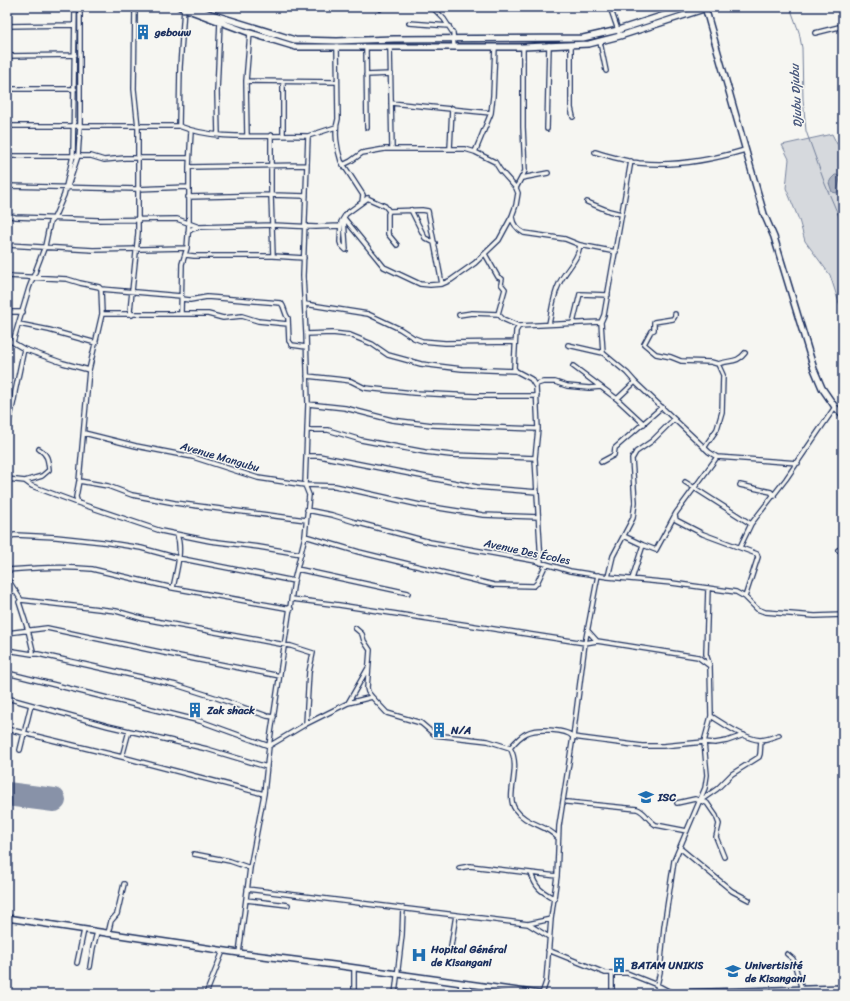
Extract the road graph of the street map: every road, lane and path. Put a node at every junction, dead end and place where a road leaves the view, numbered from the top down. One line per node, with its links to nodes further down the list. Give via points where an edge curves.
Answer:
1 (75, 7): 12 (street)
2 (80, 7): 31 (street)
3 (135, 7): 50 (street, via 134,89)
4 (183, 7): 10 (street); 51 (street)
5 (191, 7): 21 (street, via 295,40)
6 (432, 7): 14 (street)
7 (610, 7): 16 (street)
8 (689, 7): 16 (street)
9 (707, 8): 19 (street); 63 (street)
10 (220, 21): 17 (street); 58 (street)
11 (409, 23): 14 (street)
12 (74, 25): 13 (street); 31 (street)
13 (7, 26)
14 (448, 26): 20 (street)
15 (843, 26): 18 (street)
16 (618, 30): 19 (street); 20 (street, via 572,39)
17 (250, 33): 25 (street, via 296,47); 37 (street)
18 (815, 33)
19 (620, 36): 22 (street)
20 (454, 39): 21 (street); 28 (street)
21 (337, 41): 25 (street)
22 (600, 42): 24 (street); 34 (street)
23 (549, 45): 24 (street); 30 (street); 54 (street)
24 (571, 45): 46 (street)
25 (337, 47): 26 (street); 39 (street)
26 (366, 47): 27 (street); 36 (street)
27 (390, 47): 28 (street); 35 (street)
28 (454, 47): 29 (street)
29 (495, 47): 30 (street); 45 (street)
30 (523, 47): 77 (street, via 525,171)
31 (77, 50): 32 (street); 40 (street)
32 (75, 55): 33 (street); 42 (street)
33 (7, 56)
34 (606, 71)
35 (391, 74): 36 (street); 43 (street)
36 (366, 75): 53 (street)
37 (246, 81): 38 (street); 59 (street)
38 (283, 82): 39 (street); 57 (street)
39 (337, 82): 52 (street)
40 (80, 88): 42 (street); 49 (street)
41 (7, 89): 42 (street)
42 (74, 89): 48 (street)
43 (391, 103): 44 (street); 61 (street)
44 (452, 108): 45 (street); 62 (street)
45 (491, 113): 64 (street)
46 (573, 117)
47 (7, 126): 48 (street)
48 (74, 126): 49 (street); 67 (street)
49 (80, 126): 50 (street); 68 (street)
50 (138, 126): 51 (street); 69 (street)
51 (179, 126): 55 (street)
52 (336, 127): 60 (street); 74 (street)
53 (367, 128)
54 (547, 129)
55 (191, 131): 58 (street); 70 (street)
56 (272, 135): 57 (street); 59 (street); 72 (street)
57 (283, 135): 60 (street)
58 (218, 136): 59 (street)
59 (248, 136)
60 (308, 136): 73 (street)
61 (392, 149): 62 (street); 74 (street, via 362,153)
62 (450, 149): 64 (street)
63 (745, 150): 71 (street, via 717,159 679,164); 159 (street, via 801,324 810,360 822,388)
64 (475, 152): 81 (street, via 495,162)
65 (595, 152): 71 (street)
66 (7, 156): 67 (street)
67 (73, 156): 68 (street); 79 (street)
68 (78, 156): 69 (street, via 92,156 104,160); 79 (street)
69 (137, 158): 70 (street); 82 (street)
70 (189, 158): 75 (street)
71 (631, 161): 92 (street)
72 (272, 164): 73 (street); 75 (street); 83 (street)
73 (306, 165): 85 (street)
74 (343, 165): 84 (street)
75 (189, 167): 80 (street)
76 (548, 173): 77 (street)
77 (522, 178): 81 (street)
78 (7, 186): 79 (street)
79 (67, 187): 82 (street); 95 (street)
80 (188, 187): 82 (street); 86 (street)
81 (516, 188): 94 (street, via 518,193)
82 (137, 189): 96 (street)
83 (271, 195): 85 (street); 86 (street); 98 (street)
84 (363, 195): 87 (street); 88 (street)
85 (306, 196): 99 (street)
86 (188, 197): 97 (street)
87 (368, 198): 88 (street); 90 (street)
88 (362, 202): 100 (street, via 343,216)
89 (586, 202): 92 (street)
90 (389, 210): 91 (street); 105 (street, via 388,234)
91 (411, 210): 103 (street, via 425,238); 103 (street, via 428,211)
92 (621, 214): 110 (street)
93 (7, 215): 95 (street)
94 (512, 216): 106 (street, via 514,226 524,233 565,239); 111 (street, via 501,237)
95 (55, 218): 96 (street); 107 (street, via 50,222)
96 (138, 220): 97 (street, via 177,219); 109 (street)
97 (189, 223): 101 (street); 102 (street)
98 (272, 225): 99 (street); 101 (street); 113 (street)
99 (305, 226): 100 (street); 114 (street)
100 (340, 226): 117 (street, via 340,242 346,250 344,218 384,267 420,284)
101 (199, 227): 102 (street)
102 (188, 232): 108 (street)
103 (435, 243): 117 (street)
104 (7, 244): 107 (street)
105 (397, 245)
106 (580, 245): 110 (street); 135 (street, via 579,254 559,284)
107 (45, 246): 109 (street, via 93,250); 116 (street)
108 (187, 248): 109 (street); 112 (street)
109 (137, 249): 119 (street)
110 (616, 252): 120 (street)
111 (485, 254): 117 (street, via 459,276); 127 (street, via 498,277 502,278 501,284 505,289)
112 (186, 255): 113 (street); 121 (street, via 182,264)
113 (273, 256): 114 (street)
114 (304, 258): 122 (street)
115 (7, 276): 116 (street)
116 (34, 277): 118 (street, via 67,279); 124 (street)
117 (442, 284)
118 (101, 288): 119 (street); 125 (street)
119 (131, 291): 121 (street); 129 (street)
120 (608, 295): 131 (street, via 580,294); 132 (street)
121 (181, 297): 126 (street); 134 (street, via 190,300 207,297 279,302 283,305)
122 (305, 304): 137 (street); 140 (street, via 368,314 422,341)
123 (7, 312): 124 (street)
124 (23, 312): 133 (street)
125 (102, 314): 129 (street); 141 (street)
126 (181, 314): 129 (street); 134 (street, via 208,314 223,318 242,316 258,321)
127 (498, 314): 130 (street, via 472,313); 136 (street)
128 (675, 314): 147 (street, via 673,319 654,322 654,330 644,344 656,354 681,361)
129 (132, 315)
130 (459, 316)
131 (573, 322): 132 (street); 135 (street)
132 (601, 322): 145 (street)
133 (19, 324): 139 (street); 141 (street)
134 (288, 324): 143 (street, via 288,341 292,345)
135 (549, 324): 136 (street)
136 (519, 326): 140 (street)
137 (306, 334): 143 (street); 150 (street, via 350,335 372,344 388,355 421,364 462,370)
138 (7, 339): 139 (street)
139 (13, 342): 144 (street)
140 (515, 342): 150 (street)
141 (96, 343): 149 (street)
142 (568, 345): 145 (street)
143 (306, 346): 151 (street)
144 (24, 349): 149 (street); 163 (street)
145 (602, 352): 152 (street)
146 (745, 353): 147 (street, via 736,361)
147 (718, 364): 167 (street, via 722,374 722,412 717,429)
148 (573, 366): 154 (street)
149 (90, 370): 166 (street)
150 (516, 371): 153 (street, via 531,379)
151 (307, 376): 155 (street, via 351,381 365,388 414,393); 157 (street)
152 (635, 382): 156 (street); 158 (street)
153 (536, 387): 154 (street, via 540,383 555,382 567,386); 155 (street)
154 (601, 388): 156 (street)
155 (537, 396): 164 (street)
156 (617, 399): 162 (street)
157 (308, 404): 164 (street, via 345,408 392,420 432,425); 165 (street)
158 (662, 407): 161 (street); 162 (street)
159 (835, 407): 160 (street); 173 (street)
160 (843, 415)
161 (674, 419): 167 (street); 191 (street, via 633,455 634,511)
162 (644, 424): 172 (street, via 615,448 614,455)
163 (7, 429)
164 (538, 429): 171 (street)
165 (307, 430): 169 (street); 171 (street, via 328,430 362,440 425,452)
166 (84, 433): 176 (street); 178 (street, Avenue Mangubu, via 193,457 258,478)
167 (704, 448): 170 (street)
168 (39, 449): 175 (street, via 46,454 49,470 42,476)
169 (306, 456): 178 (street); 181 (street, via 319,456 477,487)
170 (717, 457): 173 (street); 180 (street)
171 (535, 458): 181 (street)
172 (601, 462)
173 (798, 463): 182 (street)
174 (7, 479): 175 (street)
175 (25, 481): 183 (street)
176 (79, 481): 183 (street, via 76,497); 187 (street, via 175,503)
177 (685, 482): 180 (street)
178 (305, 485): 184 (street, via 309,495); 186 (street, Avenue Mangubu, via 335,486 420,505 483,515)
179 (740, 485): 182 (street, via 771,492)
180 (694, 488): 185 (street); 188 (street)
181 (537, 492): 186 (street)
182 (774, 496): 188 (street)
183 (78, 503): 189 (street)
184 (307, 510): 187 (street); 199 (street, Avenue Des Écoles, via 430,542)
185 (675, 515): 193 (street, via 657,549); 194 (street, via 676,520 703,534)
186 (539, 517): 199 (street)
187 (306, 520): 190 (street)
188 (751, 524): 194 (street)
189 (177, 535): 197 (street); 198 (street)
190 (305, 536): 197 (street); 200 (street, via 494,585 534,586)
191 (624, 536): 193 (street); 204 (street, via 613,556)
192 (7, 537): 198 (street, via 15,535 79,539 141,548)
193 (643, 545): 206 (street)
194 (740, 547): 213 (street, via 758,555)
195 (843, 548): 196 (street)
196 (838, 550)
197 (301, 554): 201 (street)
198 (178, 558): 207 (street); 208 (street)
199 (541, 563): 200 (street, Avenue Des Écoles)
200 (546, 564): 203 (street, Avenue Des Écoles)
201 (297, 568): 207 (street); 212 (street)
202 (7, 570): 208 (street, via 80,568)
203 (598, 575): 204 (street, Avenue Des Écoles); 220 (street)
204 (608, 577): 206 (street, Avenue Des Écoles)
205 (7, 578): 210 (street)
206 (632, 579): 209 (street, Avenue Des Écoles)
207 (294, 581): 214 (street)
208 (173, 588): 216 (street)
209 (708, 588): 213 (street, Avenue Des Écoles, via 736,592); 227 (street)
210 (15, 590): 211 (street); 215 (street)
211 (7, 593)
212 (408, 593)
213 (745, 597): 217 (street, via 757,609 765,612 815,616)
214 (292, 599): 216 (street); 223 (street)
215 (21, 600): 219 (street, via 19,602); 224 (street, via 116,610 144,619)
216 (290, 609): 224 (street)
217 (843, 615)
218 (355, 628): 230 (street, via 362,634 370,650)
219 (28, 630): 221 (street); 226 (street); 232 (street, via 47,628)
220 (588, 631): 222 (street); 223 (street)
221 (7, 633)
222 (597, 641): 223 (street); 228 (street)
223 (585, 643): 245 (street)
224 (285, 645): 232 (street); 239 (street, via 313,653 309,672)
225 (7, 650): 226 (street)
226 (32, 654): 238 (street, via 176,685)
227 (706, 654): 228 (street); 229 (street)
228 (698, 657): 229 (street)
229 (710, 666): 237 (street)
230 (368, 667): 233 (street, via 367,688); 235 (street)
231 (7, 673): 248 (street, via 200,721)
232 (280, 676): 238 (street)
233 (372, 697): 235 (street); 249 (street, via 387,713 421,723 435,735 488,741)
234 (7, 698): 236 (street)
235 (348, 703): 239 (street)
236 (31, 704): 241 (street); 242 (street)
237 (710, 716): 243 (street); 247 (street)
238 (274, 717): 248 (street)
239 (306, 724): 248 (street)
240 (7, 729): 242 (street)
241 (129, 731): 251 (street); 252 (street, via 207,749)
242 (24, 733): 250 (street); 251 (street)
243 (744, 735): 246 (street); 247 (street, via 727,741)
244 (779, 735): 246 (street)
245 (573, 737): 247 (street, via 642,746); 249 (street, via 570,733 533,731 521,736); 254 (street)
246 (760, 740): 255 (street, via 759,757 732,774 717,789)
247 (704, 742): 255 (street, via 707,776)
248 (269, 746): 252 (street)
249 (510, 748): 260 (street, via 515,761 512,800 515,809 528,821 551,831)
250 (20, 750)
251 (122, 757): 253 (street)
252 (267, 767): 253 (street)
253 (264, 794): 264 (street)
254 (564, 796): 256 (street); 258 (street)
255 (700, 800): 257 (street); 259 (street); 263 (street, via 707,803 716,816 719,824 716,837)
256 (567, 802): 258 (street); 259 (street, via 637,809 643,811 656,825)
257 (677, 803)
258 (562, 809): 260 (street)
259 (687, 831): 261 (street)
260 (558, 838): 267 (street)
261 (680, 848): 272 (street, via 732,891); 294 (street, via 670,881)
262 (194, 854): 264 (street)
263 (724, 857)
264 (250, 868): 269 (street)
265 (459, 868): 266 (street, via 470,866)
266 (531, 873): 267 (street); 270 (street, via 538,890)
267 (557, 876): 270 (street)
268 (124, 884): 281 (street, via 117,914)
269 (247, 889): 271 (street); 274 (street)
270 (555, 899): 277 (street)
271 (246, 900): 273 (street); 286 (street)
272 (749, 900)
273 (288, 905)
274 (402, 908): 275 (street); 291 (street, via 402,935)
275 (456, 915): 278 (street); 283 (street)
276 (7, 918): 279 (street)
277 (551, 919): 278 (street); 282 (street)
278 (528, 924): 282 (street)
279 (84, 930): 280 (street); 288 (street)
280 (97, 932): 281 (street); 289 (street)
281 (108, 934): 285 (street)
282 (549, 937): 284 (street)
283 (451, 946)
284 (548, 950): 292 (street); 302 (street, via 546,982)
285 (223, 951): 286 (street); 298 (street)
286 (239, 953): 290 (street)
287 (787, 954): 296 (street, via 793,959)
288 (77, 963)
289 (90, 967)
290 (354, 968): 291 (street); 299 (street)
291 (397, 974): 293 (street); 300 (street)
292 (612, 974): 294 (street, via 627,973); 303 (street)
293 (461, 984): 301 (street); 302 (street)
294 (657, 985): 297 (street); 305 (street)
295 (843, 988): 296 (street)
296 (802, 990): 297 (street)
297 (672, 993): 305 (street)
298 (206, 994)
299 (354, 994)
300 (395, 994)
301 (460, 994)
302 (541, 994)
303 (612, 994)
304 (645, 994): 305 (street)
305 (659, 994)

